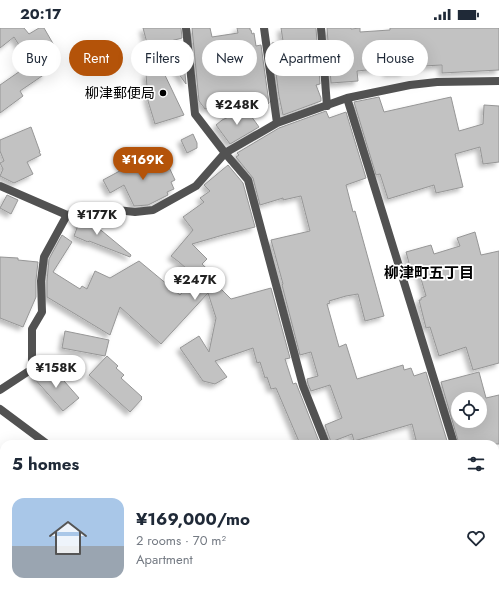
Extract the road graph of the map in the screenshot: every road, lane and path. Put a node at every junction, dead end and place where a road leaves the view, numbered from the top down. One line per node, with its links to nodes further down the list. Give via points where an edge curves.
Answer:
1 (186, 28): 8 (street, via 195,114)
2 (264, 28): 7 (street)
3 (321, 28): 6 (street)
4 (499, 81): 5 (street, via 410,85)
5 (347, 98): 6 (street); 15 (street)
6 (327, 106): 7 (street)
7 (277, 123): 8 (street)
8 (225, 153): 10 (street, via 196,186 153,210 135,212 99,208); 14 (street, via 248,180 303,386)
9 (0, 186): 10 (street)
10 (68, 215): 11 (street, via 44,256 41,281 42,312 32,329 32,370)
11 (0, 390)
12 (0, 409): 13 (street)
13 (42, 440)
14 (324, 440)
15 (453, 440)

